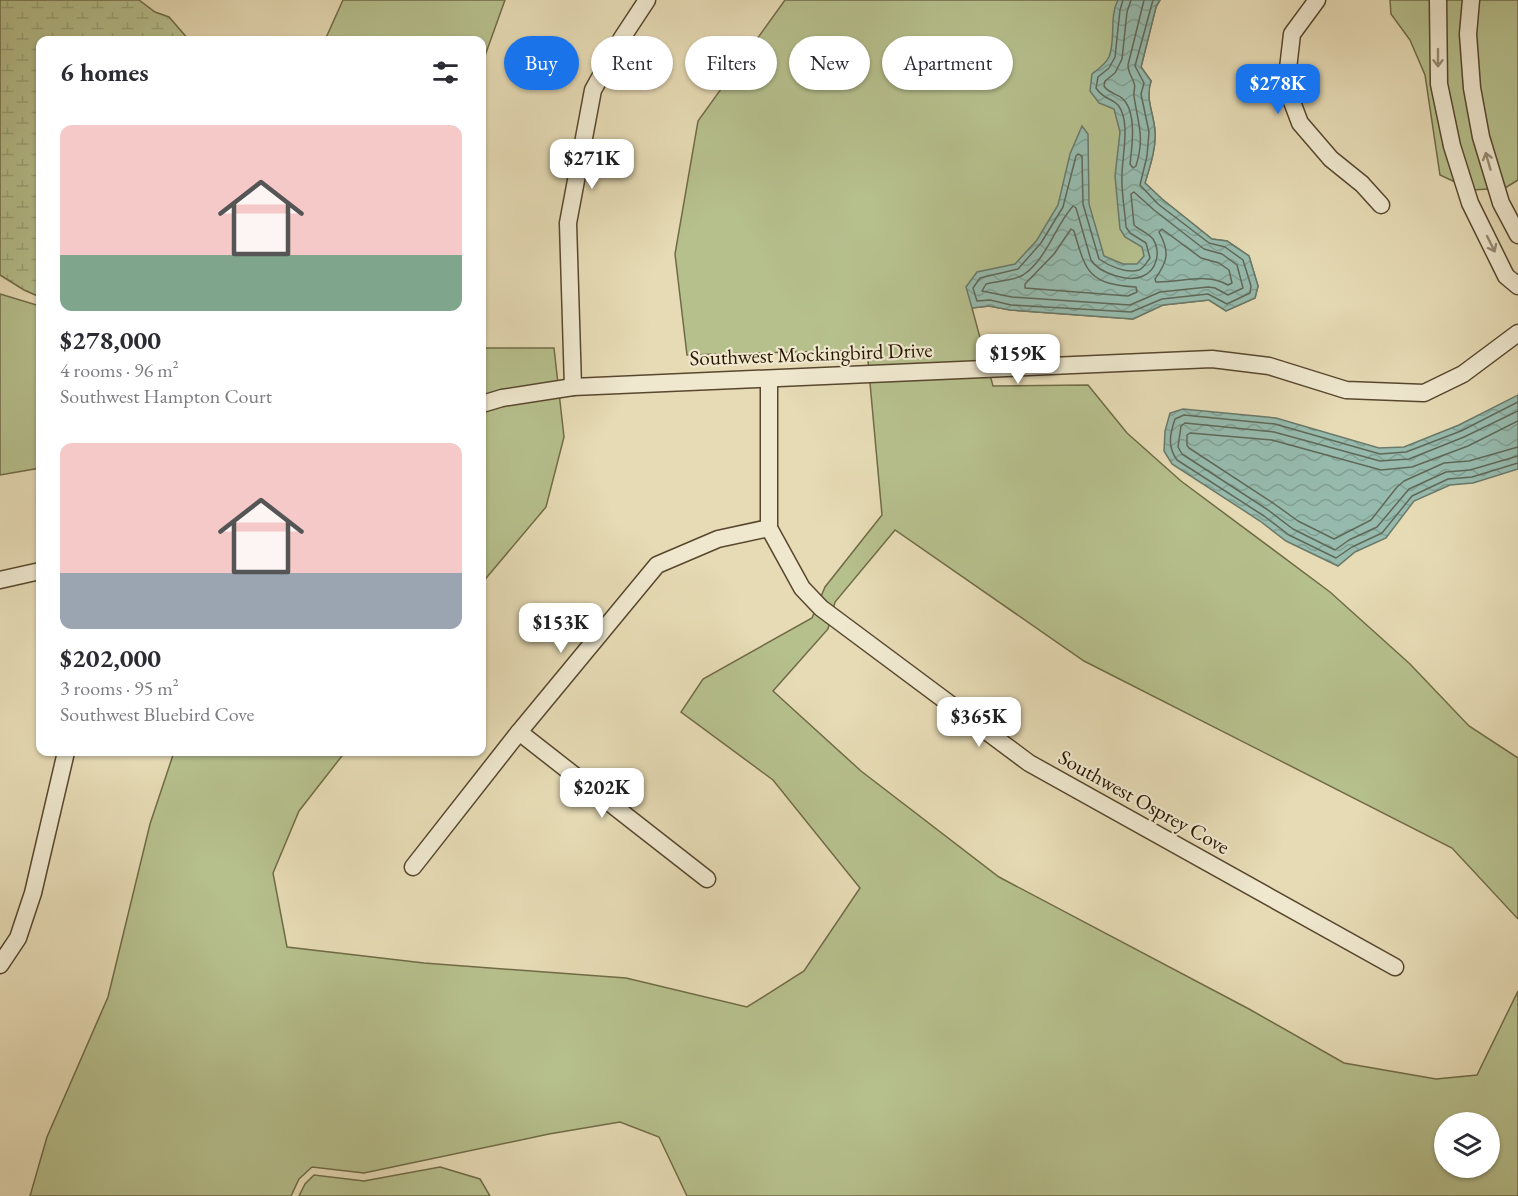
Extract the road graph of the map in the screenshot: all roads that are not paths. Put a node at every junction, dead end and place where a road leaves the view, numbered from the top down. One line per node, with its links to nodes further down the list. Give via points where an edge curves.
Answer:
1 (647, 0): 10 (street, via 593,90 568,223)
2 (1317, 0): 5 (street, via 1292,34 1286,86 1300,123)
3 (1438, 0): 7 (street, one-way to 7, via 1439,84 1452,146 1470,203 1506,276)
4 (1471, 0): 6 (street, one-way to 4, via 1501,203 1481,137 1468,34)
5 (1381, 206)
6 (1518, 235)
7 (1518, 286)
8 (1518, 333): 9 (street, Southwest Mockingbird Drive, via 1462,374 1424,393 1346,390 1269,366 1212,359)
9 (769, 379): 10 (street, Southwest Mockingbird Drive); 12 (street, Southwest Osprey Cove)
10 (573, 387): 11 (street, Southwest Mockingbird Drive)
11 (486, 403)
12 (769, 528): 15 (street, via 718,539 657,565); 20 (street, Southwest Osprey Cove, via 802,588 821,608 1029,764)
13 (36, 572): 14 (street)
14 (0, 580)
15 (519, 732): 17 (street); 18 (street)
16 (65, 756): 19 (street, via 33,893 18,938)
17 (413, 867)
18 (706, 879)
19 (0, 965)
20 (1395, 967)

